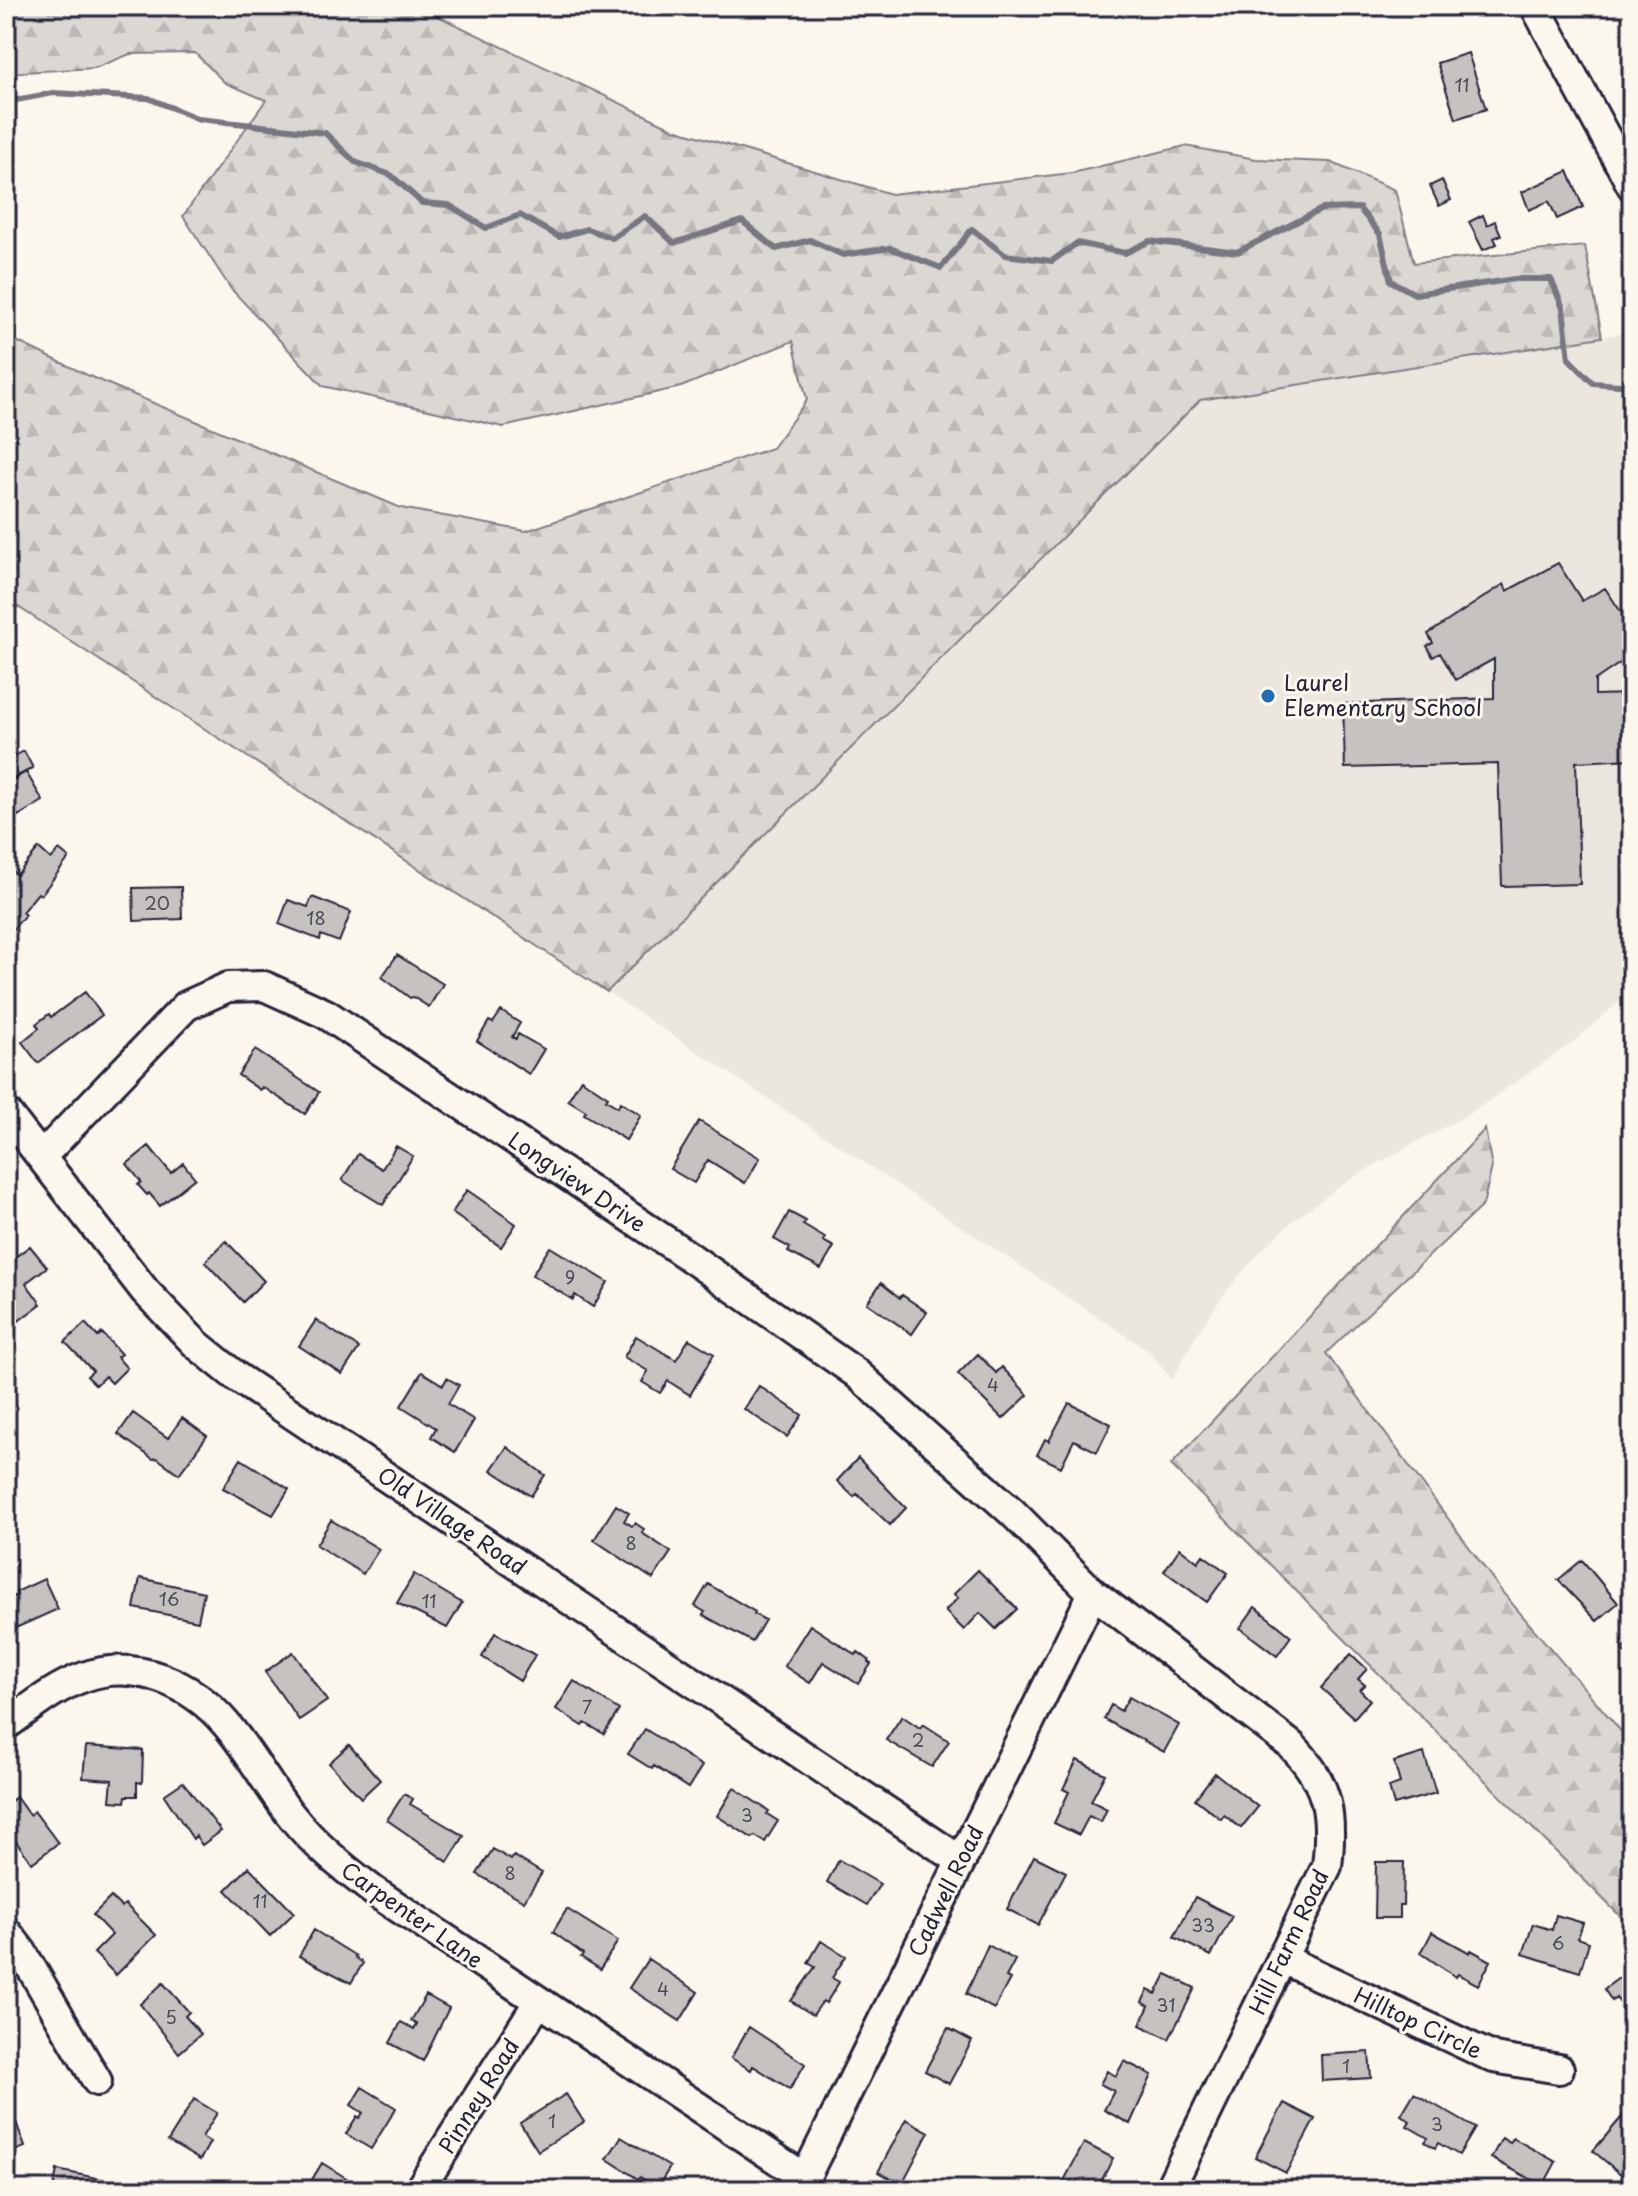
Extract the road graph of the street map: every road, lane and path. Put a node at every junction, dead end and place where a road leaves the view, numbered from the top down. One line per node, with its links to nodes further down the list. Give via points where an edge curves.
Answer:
1 (1535, 6): 2 (street)
2 (1632, 186)
3 (6, 1112): 4 (street, Old Village Road)
4 (41, 1157): 5 (street, Longview Drive, via 186,1006 228,987 264,986 326,1014 856,1373 1012,1512); 7 (street, Old Village Road, via 145,1291 238,1378)
5 (1093, 1593): 7 (street, Cadwell Road); 9 (street, Hill Farm Road, via 1310,1764 1326,1798 1331,1830 1327,1866)
6 (6, 1725): 10 (street, Carpenter Lane, via 84,1676 114,1670 161,1677 193,1694 225,1723 291,1816 335,1861)
7 (961, 1861): 13 (street, Cadwell Road)
8 (6, 1931): 12 (street)
9 (1283, 1959): 11 (street, Hilltop Circle, via 1494,2058); 15 (street, Hill Farm Road)
10 (539, 2001): 13 (street, Carpenter Lane); 14 (street, Pinney Road)
11 (1559, 2069)
12 (97, 2081)
13 (802, 2184)
14 (419, 2190)
15 (1169, 2190)

